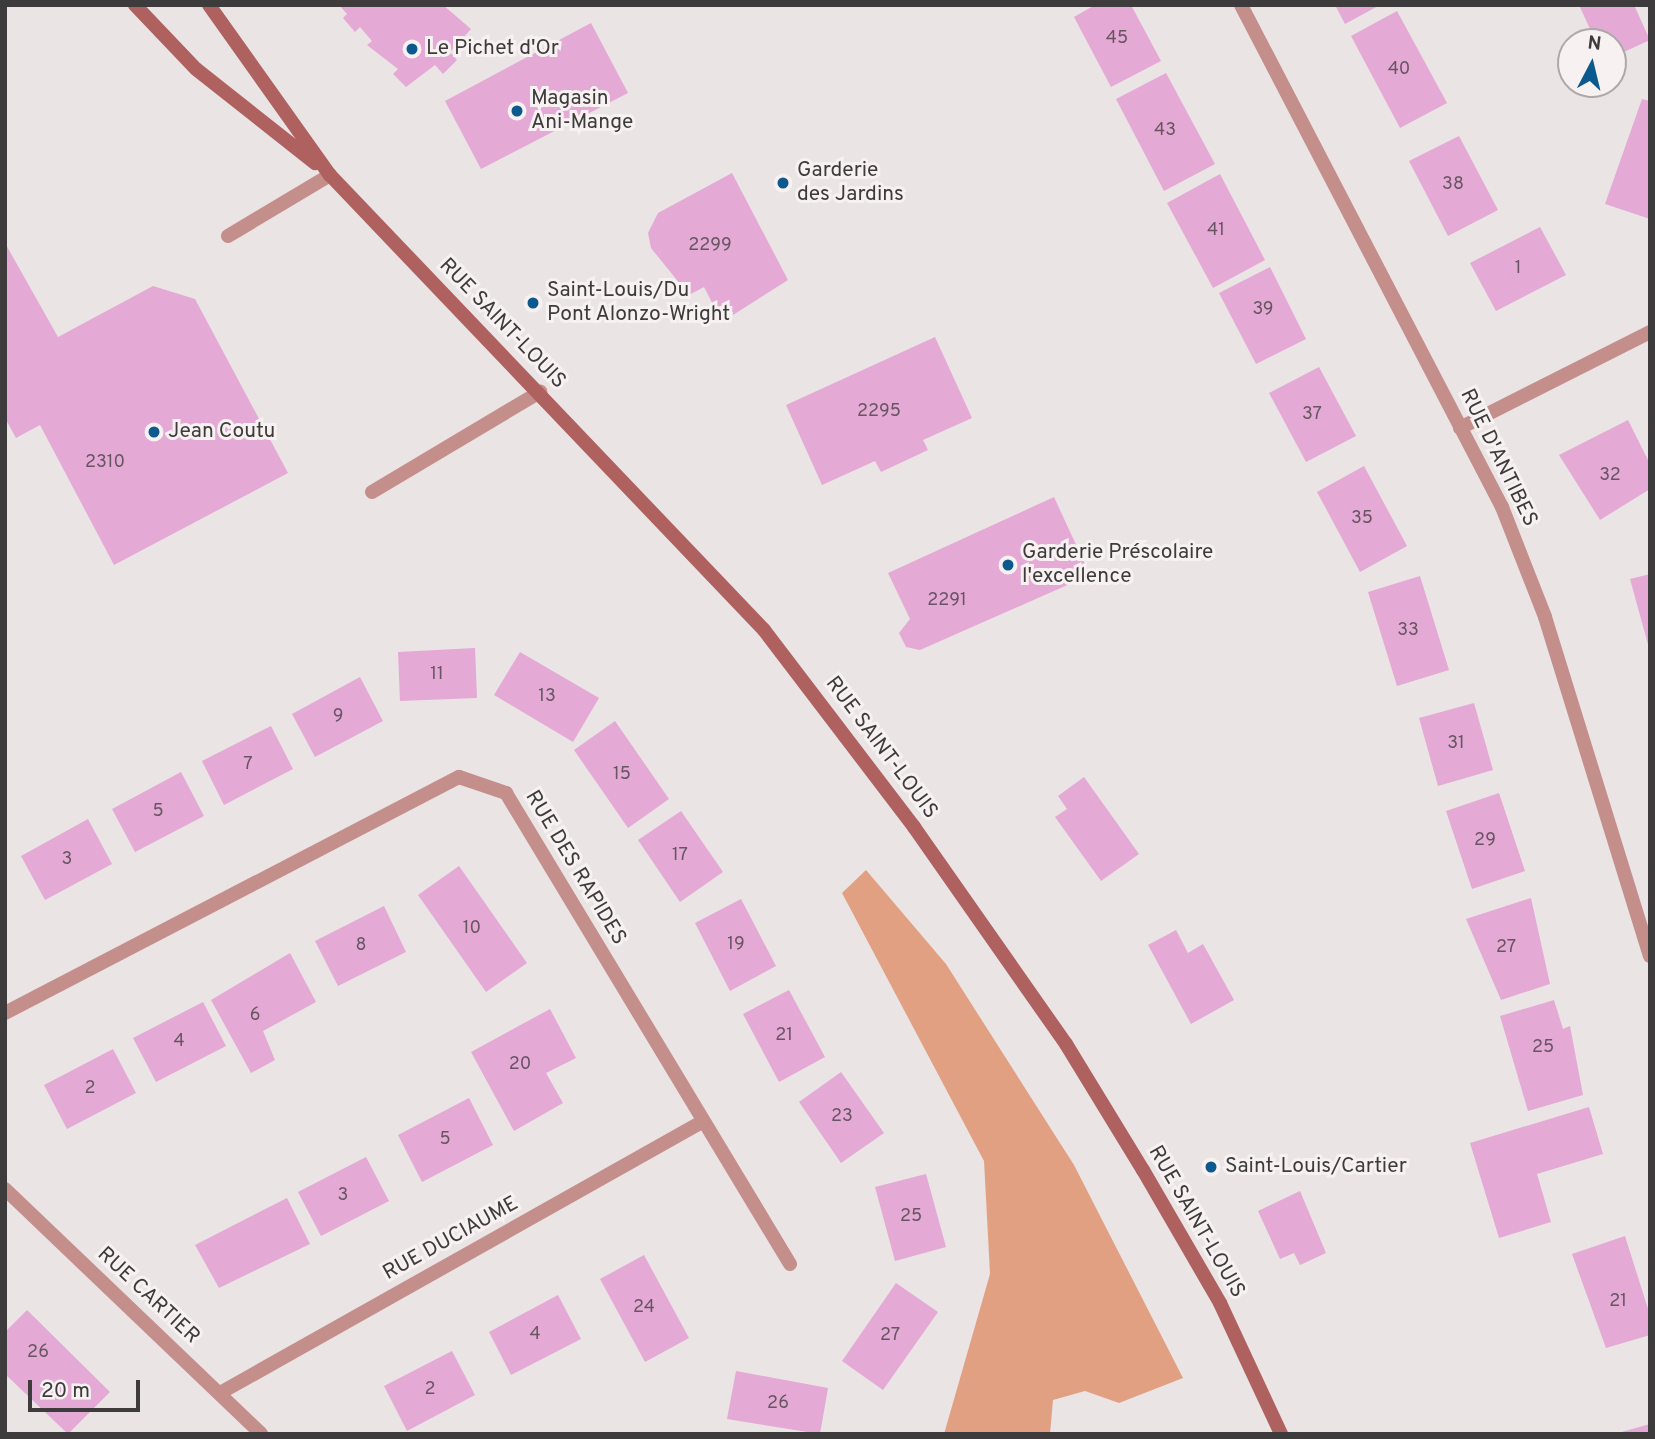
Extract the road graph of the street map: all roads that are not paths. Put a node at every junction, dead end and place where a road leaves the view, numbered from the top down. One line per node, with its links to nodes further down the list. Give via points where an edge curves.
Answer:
1 (135, 5): 4 (main road, RUE SAINT-LOUIS, via 196,69)
2 (209, 5): 4 (main road, RUE SAINT-LOUIS)
3 (1241, 5): 8 (street, RUE D'ANTIBES)
4 (330, 175): 5 (street); 7 (main road, RUE SAINT-LOUIS)
5 (228, 236)
6 (1650, 332): 8 (street)
7 (540, 392): 9 (street); 17 (main road, RUE SAINT-LOUIS, via 764,630 992,933 1220,1303)
8 (1460, 428): 10 (street, RUE D'ANTIBES, via 1537,595)
9 (372, 492)
10 (1650, 956)
11 (5, 1013): 12 (street, RUE DES RAPIDES, via 459,777 506,793)
12 (702, 1122): 14 (street, RUE DES RAPIDES); 15 (street, RUE DUCIAUME)
13 (5, 1189): 15 (street, RUE CARTIER)
14 (790, 1264)
15 (220, 1393): 16 (street, RUE CARTIER)
16 (261, 1434)
17 (1281, 1434)

